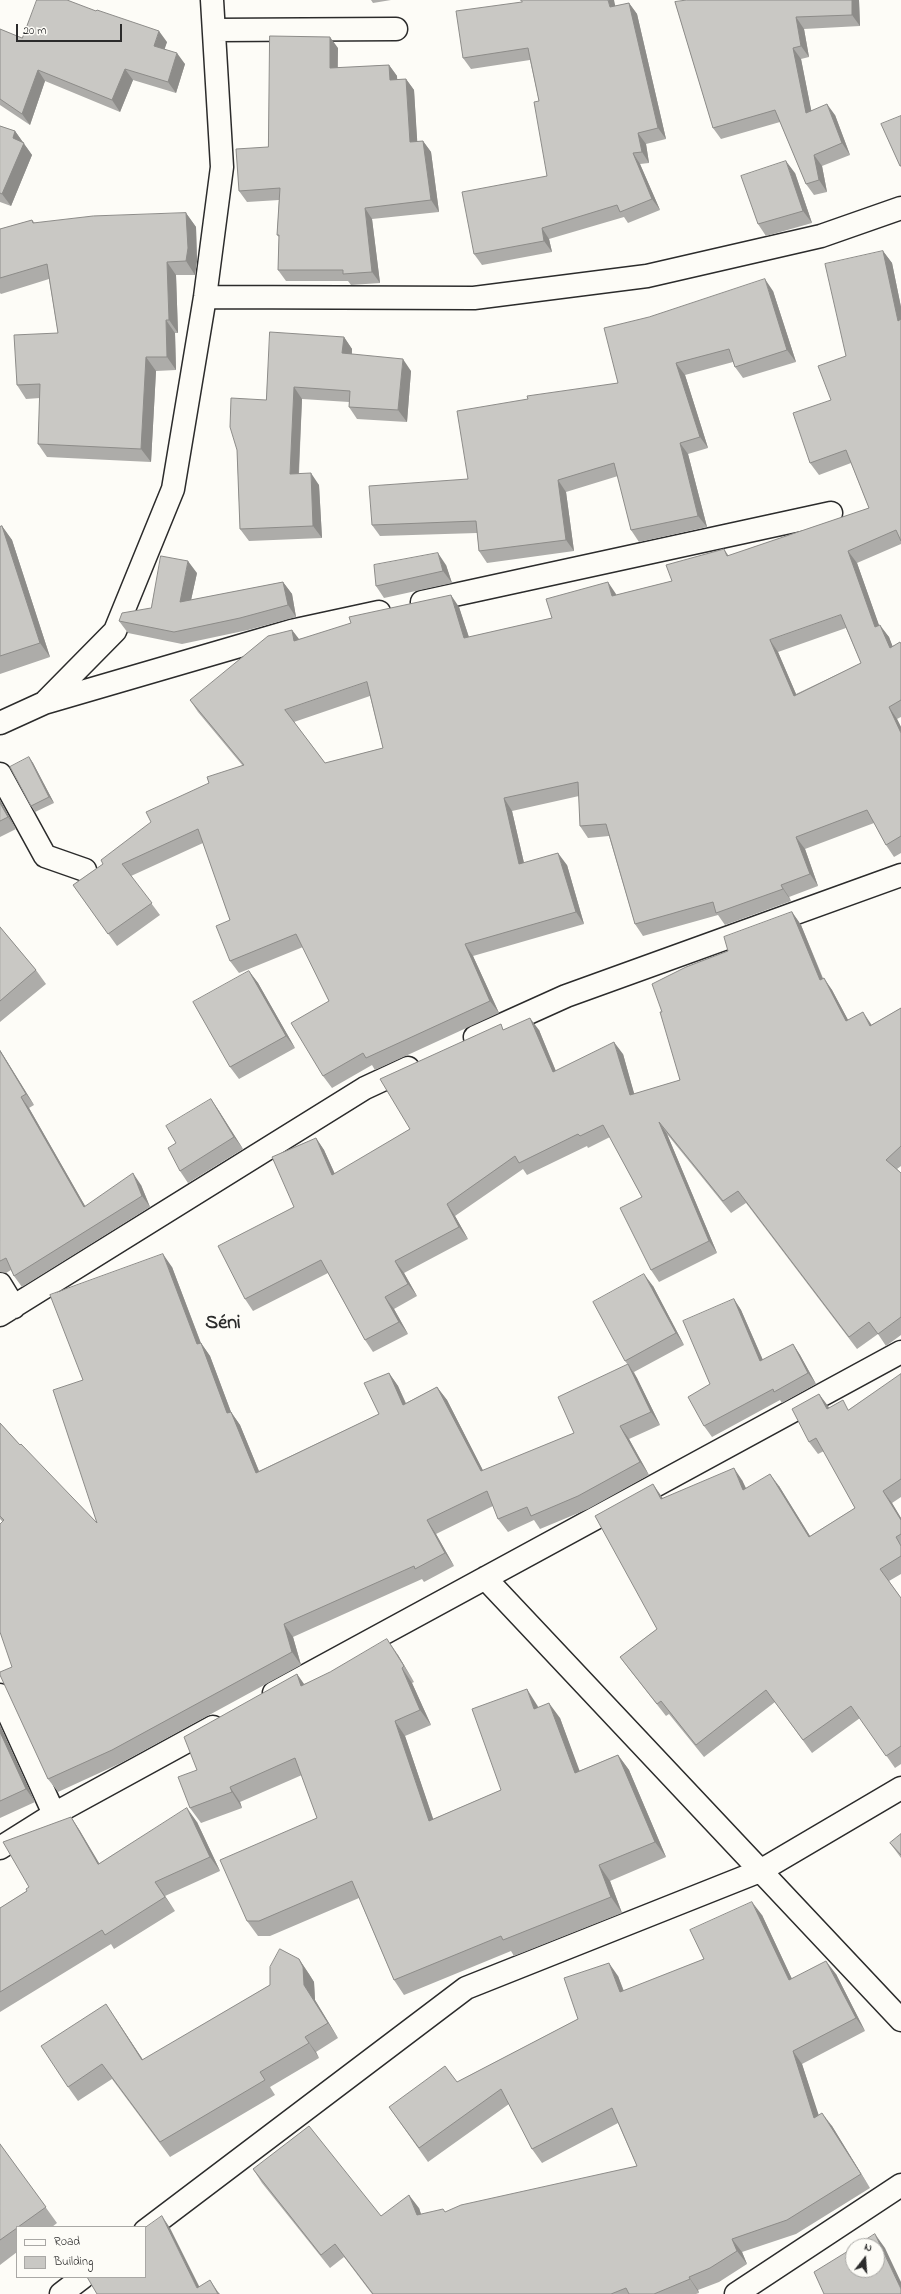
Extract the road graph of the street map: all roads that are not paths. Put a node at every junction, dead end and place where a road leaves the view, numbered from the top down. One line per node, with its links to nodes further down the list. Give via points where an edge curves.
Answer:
1 (212, 0): 3 (street)
2 (396, 29): 3 (street)
3 (214, 30): 5 (street, via 222,167)
4 (901, 208): 5 (street, via 821,236 646,276 474,298)
5 (205, 297): 7 (street, via 174,489 115,631)
6 (831, 513): 7 (street, via 292,631)
7 (44, 703): 8 (street)
8 (0, 723)
9 (0, 774): 10 (street, via 45,856)
10 (85, 870)
11 (901, 875): 12 (street, via 566,996)
12 (458, 1045)
13 (430, 1058): 15 (street, via 365,1088)
14 (0, 1284): 15 (street)
15 (7, 1311)
16 (901, 1352): 17 (street)
17 (485, 1578): 19 (street); 24 (street)
18 (0, 1695): 22 (street)
19 (256, 1704)
20 (228, 1719): 22 (street)
21 (901, 1788): 24 (street)
22 (54, 1814): 23 (street)
23 (0, 1848)
24 (760, 1871): 25 (street); 27 (street, via 466,1988)
25 (901, 2020)
26 (901, 2185): 30 (street)
27 (146, 2230)
28 (83, 2278): 29 (street)
29 (61, 2294)
30 (736, 2294)

